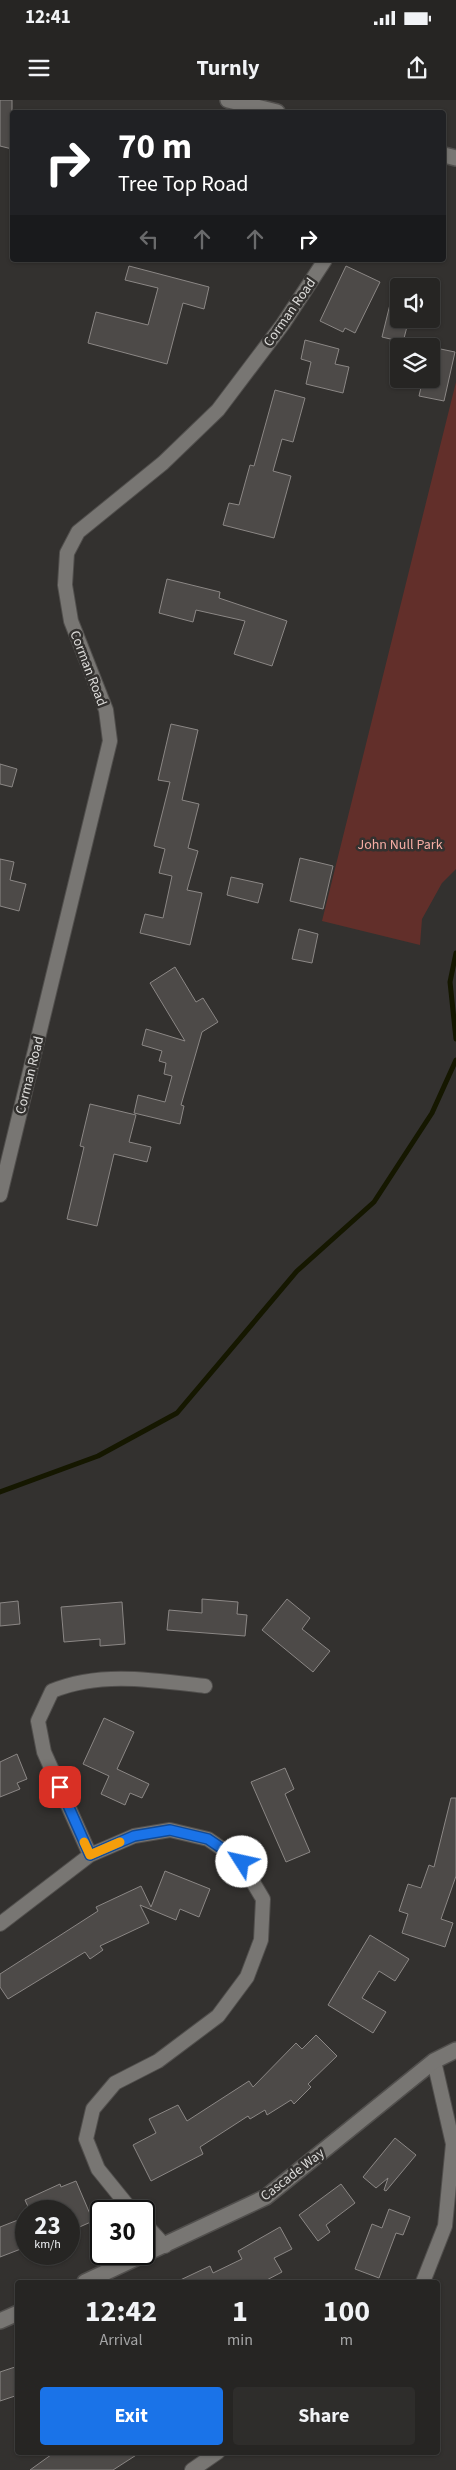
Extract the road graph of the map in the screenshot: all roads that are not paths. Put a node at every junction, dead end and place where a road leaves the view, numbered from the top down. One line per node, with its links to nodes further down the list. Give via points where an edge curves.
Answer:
1 (228, 100): 2 (street)
2 (269, 110)
3 (324, 262): 4 (street, Corman Road, via 283,324 218,410 163,463 78,532 67,553 65,585 71,621 106,710 110,741)
4 (0, 1195)
5 (205, 1686): 6 (street, via 141,1678 73,1682 52,1691 38,1721 44,1752)
6 (90, 1855): 7 (street); 10 (street, via 134,1836 170,1830 208,1839 242,1862 263,1899 261,1940 247,1977 218,2016 158,2061 115,2083 93,2109 86,2139 98,2169)
7 (0, 1924)
8 (456, 2050): 9 (street, Cascade Way)
9 (434, 2061): 12 (street, Cascade Way, via 266,2197); 14 (street, via 453,2144 445,2226)
10 (123, 2200)
11 (155, 2236): 12 (street)
12 (165, 2246): 13 (street, Cascade Way)
13 (88, 2280)
14 (424, 2280)
15 (15, 2314): 16 (street)
16 (0, 2321)
17 (214, 2455): 18 (street)
18 (192, 2470)

